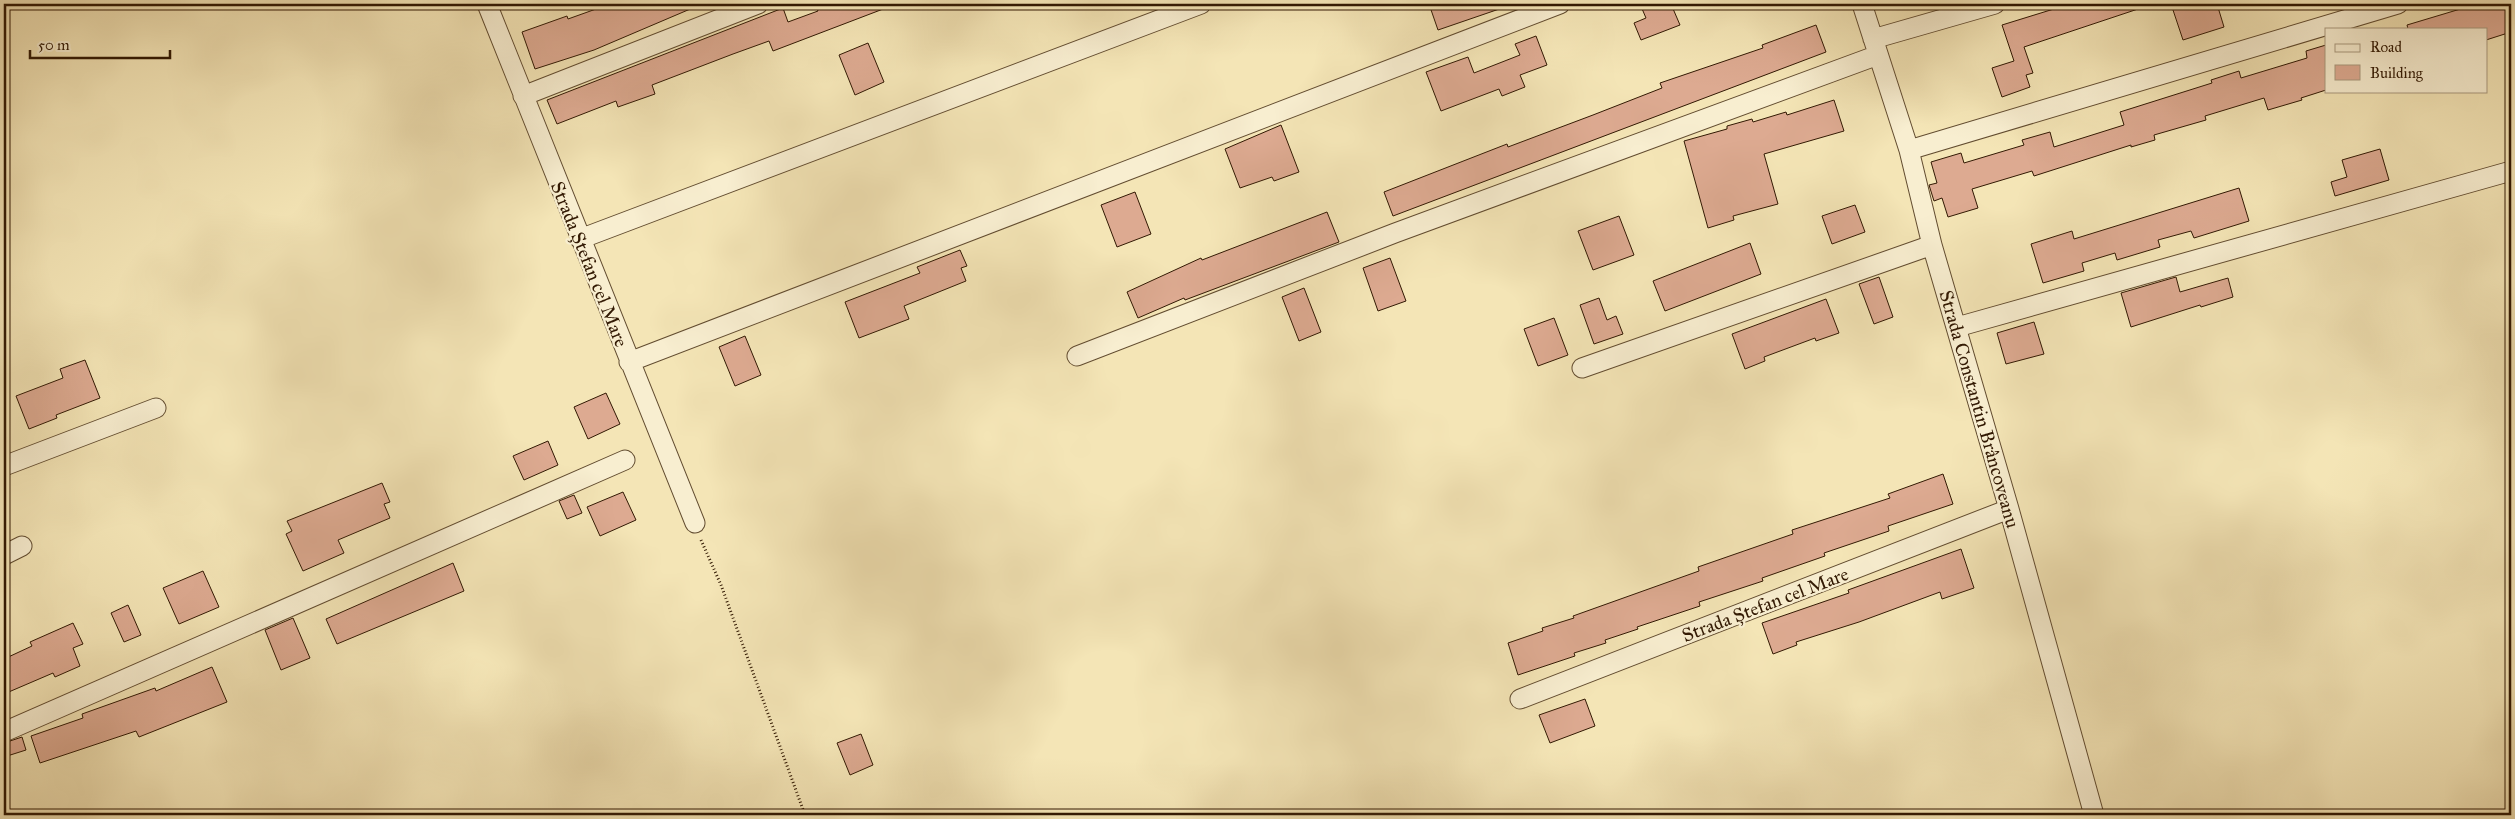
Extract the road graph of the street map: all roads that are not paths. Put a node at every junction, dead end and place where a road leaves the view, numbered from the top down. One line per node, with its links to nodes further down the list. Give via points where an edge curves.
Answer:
1 (487, 4): 9 (street, Strada Ștefan cel Mare)
2 (758, 4): 9 (street)
3 (1201, 4): 12 (street)
4 (1560, 4): 16 (street)
5 (1862, 4): 8 (street, Strada Constantin Brâncoveanu)
6 (1995, 4): 8 (street)
7 (2398, 4): 10 (street)
8 (1875, 46): 10 (street, Strada Constantin Brâncoveanu); 15 (street)
9 (523, 96): 12 (street, Strada Ștefan cel Mare)
10 (1909, 150): 13 (street, Strada Constantin Brâncoveanu)
11 (2511, 171): 14 (street)
12 (580, 240): 16 (street, Strada Ștefan cel Mare)
13 (1932, 245): 14 (street, Strada Constantin Brâncoveanu); 17 (street)
14 (1957, 327): 21 (street, Strada Constantin Brâncoveanu)
15 (1077, 356)
16 (630, 362): 22 (street, Strada Ștefan cel Mare)
17 (1582, 368)
18 (156, 408): 20 (street)
19 (626, 460): 26 (street)
20 (4, 466)
21 (2009, 509): 25 (street, Strada Ștefan cel Mare); 27 (street, Strada Constantin Brâncoveanu)
22 (694, 524)
23 (22, 546): 24 (street)
24 (4, 556)
25 (1520, 699)
26 (4, 732)
27 (2094, 815)

